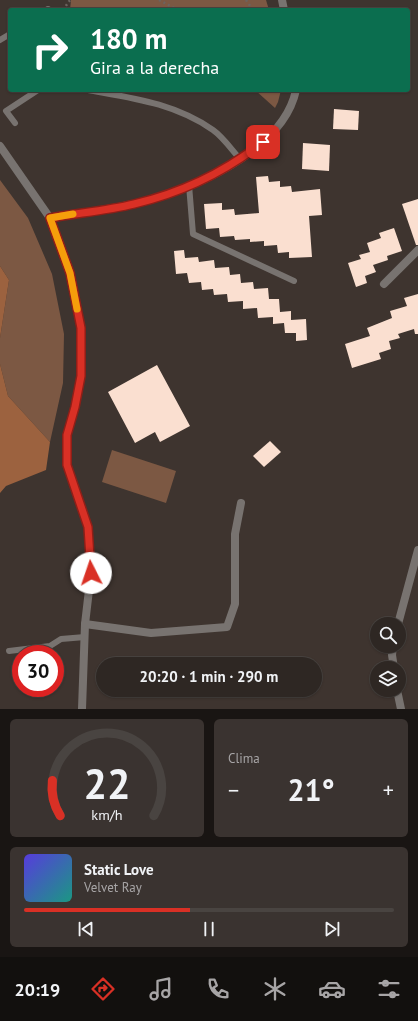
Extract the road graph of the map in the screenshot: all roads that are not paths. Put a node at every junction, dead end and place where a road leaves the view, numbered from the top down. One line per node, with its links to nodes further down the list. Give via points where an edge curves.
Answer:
1 (35, 92): 4 (lane, via 6,111)
2 (100, 92): 6 (lane, via 149,100 172,108 213,130)
3 (296, 92): 6 (street, via 294,102 285,117 263,142)
4 (15, 123)
5 (0, 146): 8 (street)
6 (240, 159): 7 (street, via 223,170)
7 (189, 185): 8 (street, via 134,204); 10 (lane, via 193,234)
8 (50, 218): 17 (street, via 70,273 81,328 81,376 67,435 67,465 88,527 91,573)
9 (418, 250): 11 (street)
10 (294, 281)
11 (384, 284)
12 (241, 503): 17 (street, via 235,534 235,604 227,627 151,633)
13 (418, 550): 15 (street)
14 (418, 575): 15 (street)
15 (409, 578): 16 (street)
16 (400, 617)
17 (85, 624): 18 (street)
18 (84, 637): 19 (lane, via 61,639 50,646); 21 (street)
19 (9, 651)
20 (398, 697): 22 (street)
21 (82, 709)
22 (401, 709)

